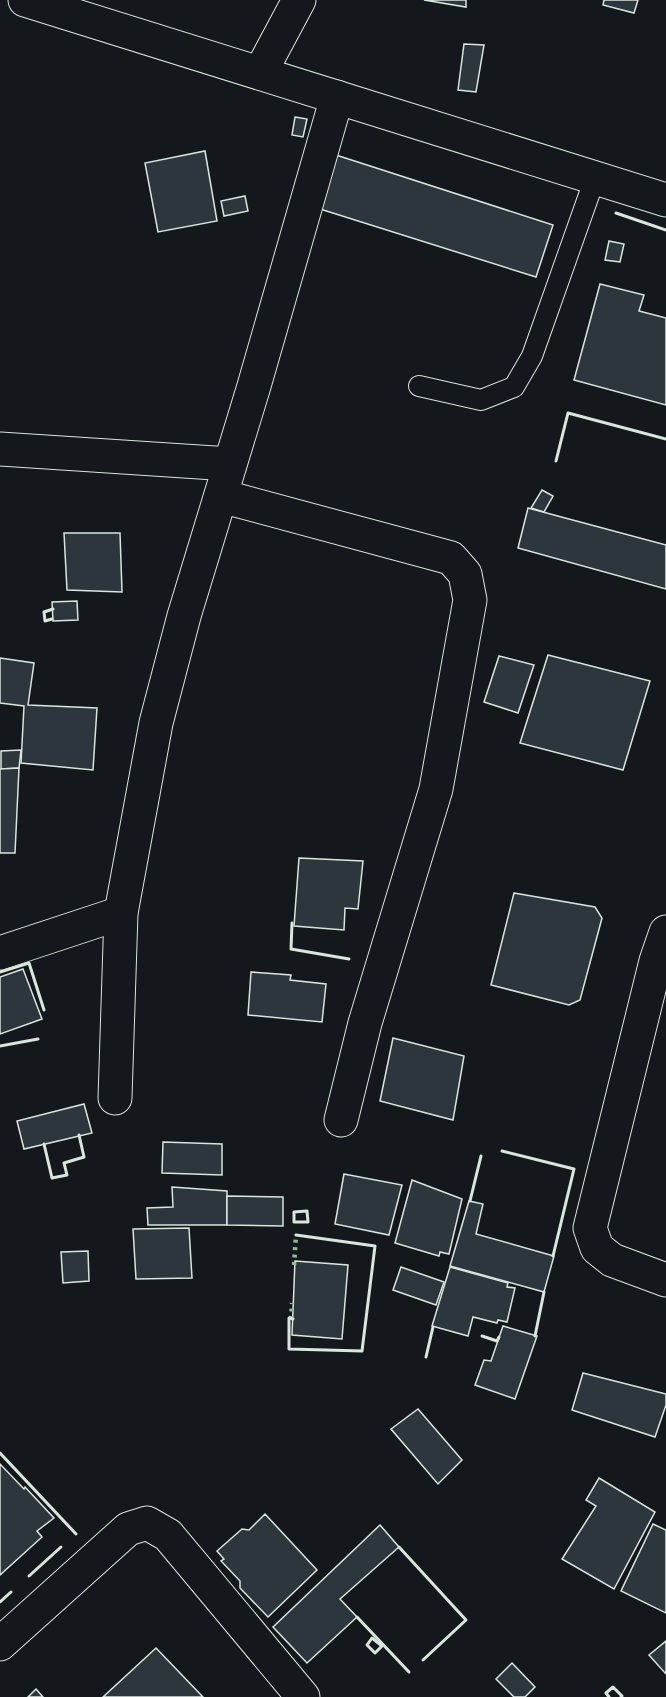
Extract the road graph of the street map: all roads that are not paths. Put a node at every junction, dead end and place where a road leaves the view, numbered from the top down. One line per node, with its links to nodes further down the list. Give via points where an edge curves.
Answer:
1 (26, 0): 3 (street)
2 (299, 0): 3 (street)
3 (260, 73): 4 (street)
4 (337, 98): 5 (street); 9 (street)
5 (595, 178): 6 (street); 7 (lane, via 532,356 514,387 481,400)
6 (666, 200)
7 (419, 386)
8 (0, 448): 9 (street)
9 (230, 464): 10 (street)
10 (220, 496): 11 (street, via 156,723); 15 (street, via 451,558 465,574 470,600 436,789 365,1023)
11 (121, 913): 13 (street); 14 (street)
12 (666, 932): 16 (street, via 590,1228 597,1248 612,1260)
13 (0, 953)
14 (115, 1098)
15 (341, 1120)
16 (666, 1280)
17 (0, 1644): 18 (street, via 128,1529 147,1523 168,1535)
18 (303, 1697)

